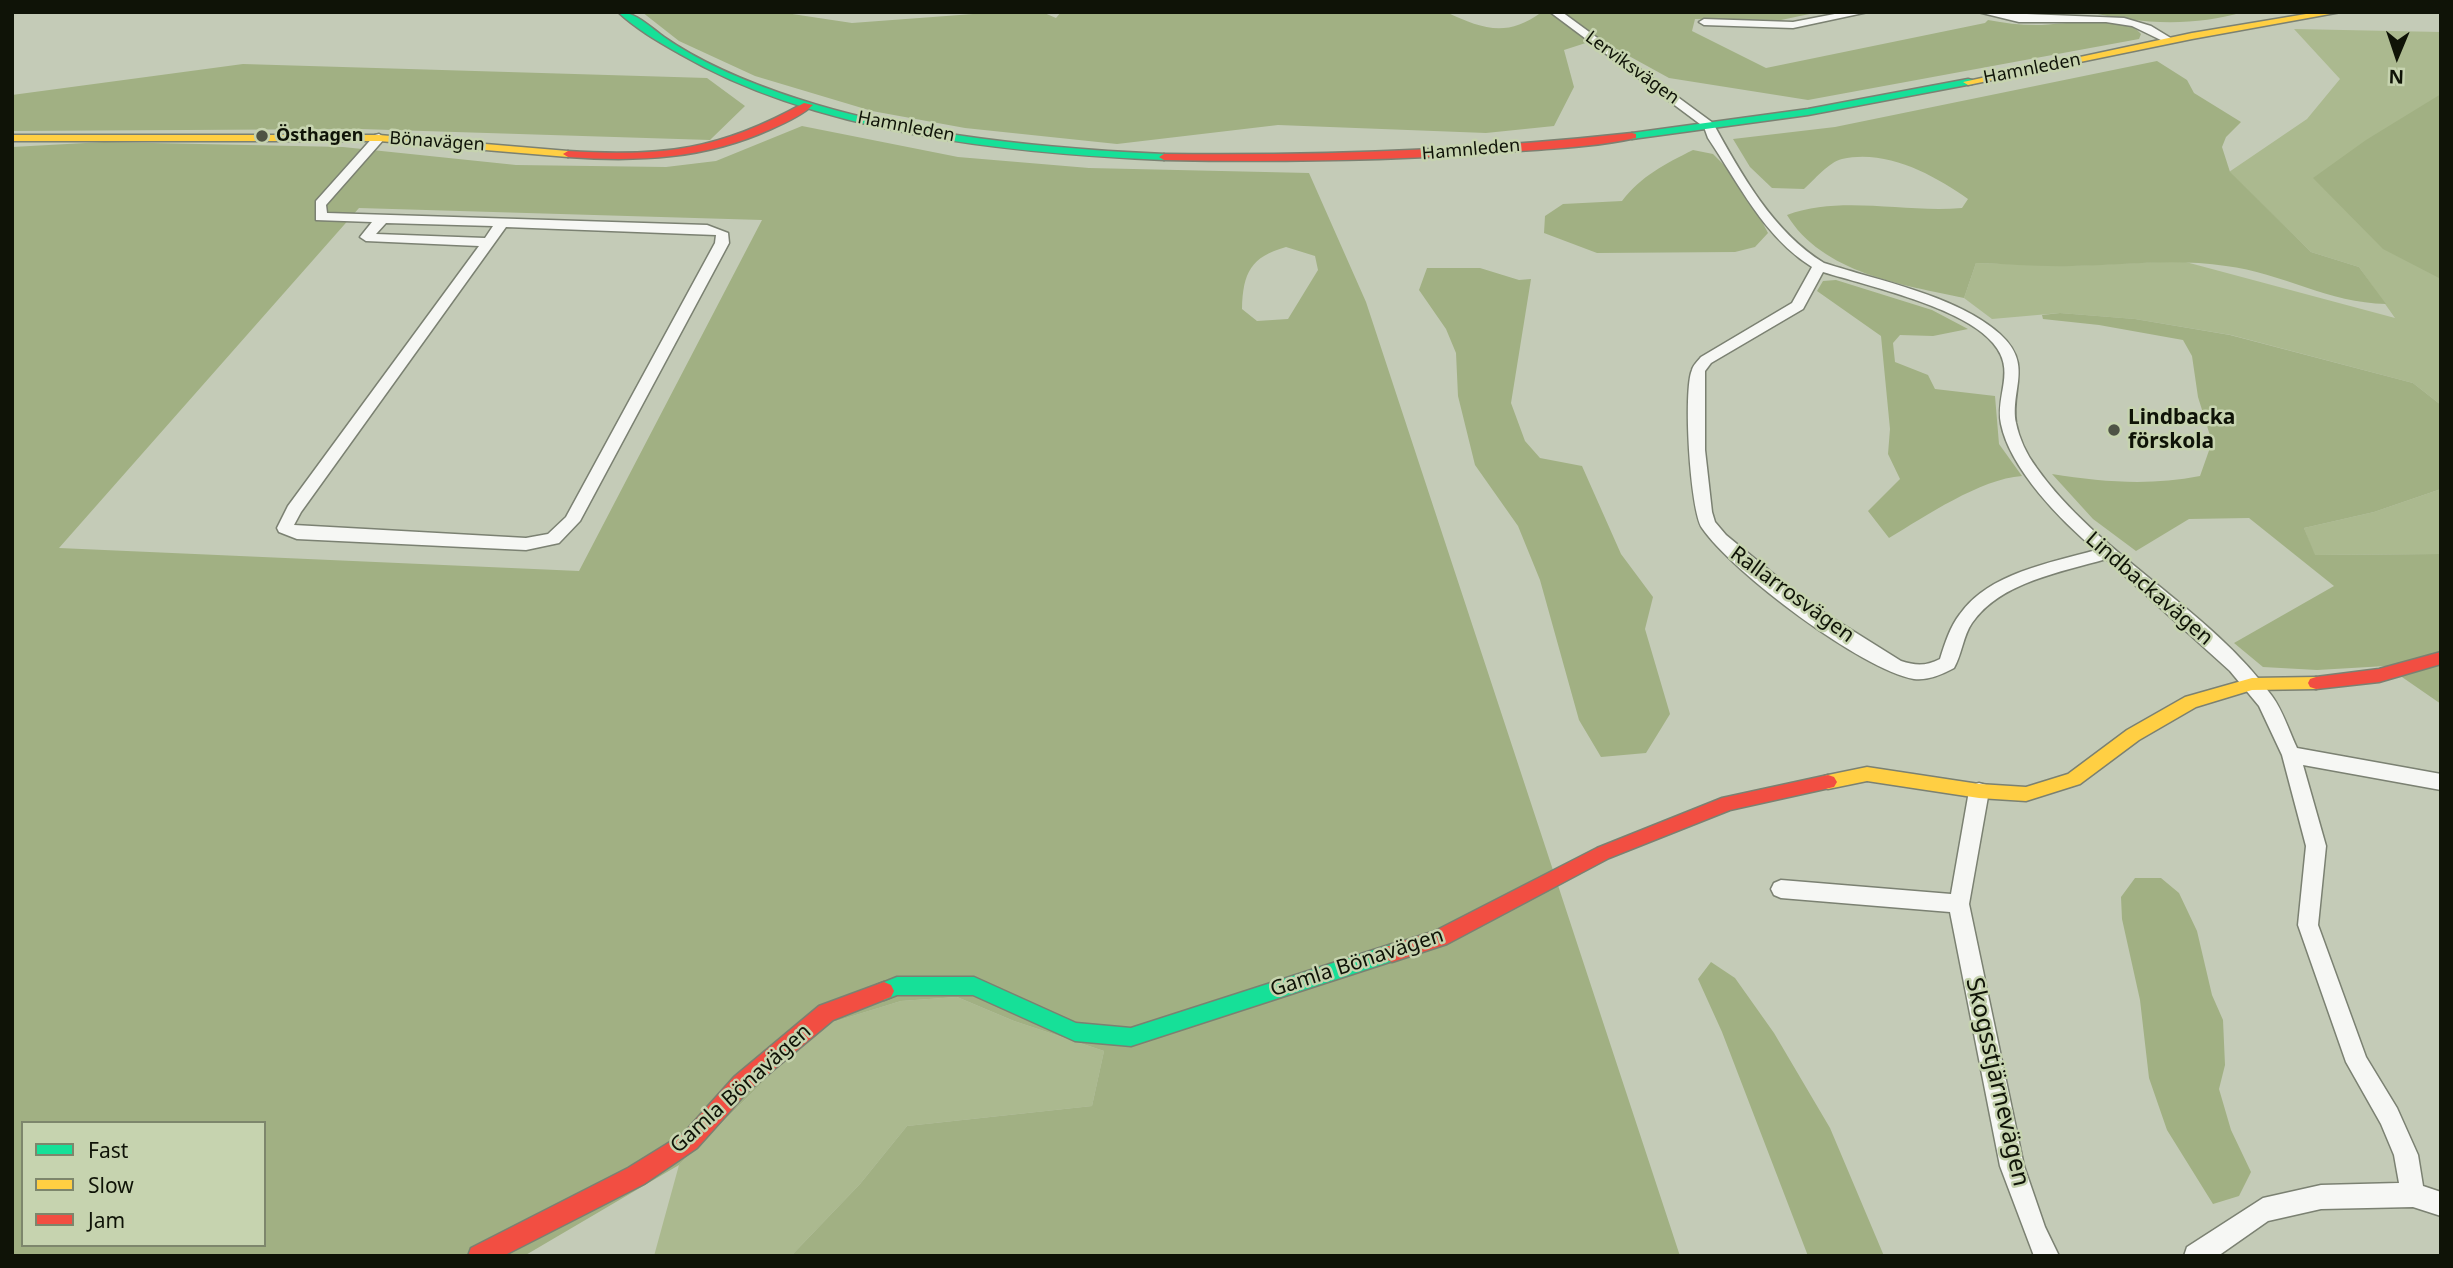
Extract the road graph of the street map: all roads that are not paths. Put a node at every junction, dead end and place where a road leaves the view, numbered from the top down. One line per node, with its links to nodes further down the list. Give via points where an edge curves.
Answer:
1 (622, 12): 8 (street, Hamnleden, via 668,47 719,74)
2 (1555, 12): 9 (street, Lerviksvägen)
3 (1863, 12): 6 (street, via 1793,25)
4 (1983, 12): 7 (street, via 2034,22 2125,21)
5 (2336, 12): 7 (street, Hamnleden)
6 (1704, 22)
7 (2169, 40): 9 (street, Hamnleden, via 1809,111)
8 (808, 105): 9 (street, Hamnleden, via 892,126 1010,145 1154,158 1410,155); 11 (street, Bönavägen, via 736,144 659,159)
9 (1709, 125): 15 (street, Lindbackavägen, via 1786,244)
10 (12, 138): 11 (street, Bönavägen)
11 (379, 138): 12 (street, via 320,204 321,216)
12 (383, 218): 13 (street); 14 (street, via 366,237)
13 (503, 222): 14 (street); 14 (street, via 722,233 722,243 572,521 553,539 526,544 297,533 285,528)
14 (489, 242)
15 (1819, 266): 16 (street, Lindbackavägen, via 1943,306 1998,340 2013,364 2007,411 2018,450 2057,505); 16 (street, Rallarrosvägen, via 1798,306 1706,360 1698,371 1703,512 1734,555 1881,659 1914,673 1948,663 1966,617 1979,601 2054,568)
16 (2107, 553): 18 (street, Lindbackavägen, via 2140,578)
17 (2441, 658): 18 (street, Gamla Bönavägen, via 2397,673 2345,682)
18 (2252, 684): 19 (street, Lindbackavägen, via 2266,702); 21 (street, Gamla Bönavägen, via 2190,702 2133,735 2074,779 2026,794)
19 (2291, 755): 20 (street); 24 (street, Lindbackavägen, via 2316,846 2308,925 2357,1062 2406,1154)
20 (2441, 782)
21 (1979, 791): 23 (street, Skogsstjärnevägen); 26 (street, Gamla Bönavägen, via 1867,774 1728,803 1603,853 1440,938 1131,1037 1075,1032 974,986 897,986 825,1013 741,1084 690,1141 636,1176)
22 (1781, 889): 23 (street)
23 (1958, 904): 27 (street, Skogsstjärnevägen, via 2012,1166)
24 (2413, 1195): 25 (street); 28 (street, via 2321,1197 2263,1210)
25 (2441, 1204)
26 (479, 1256)
27 (2047, 1256)
28 (2196, 1256)

